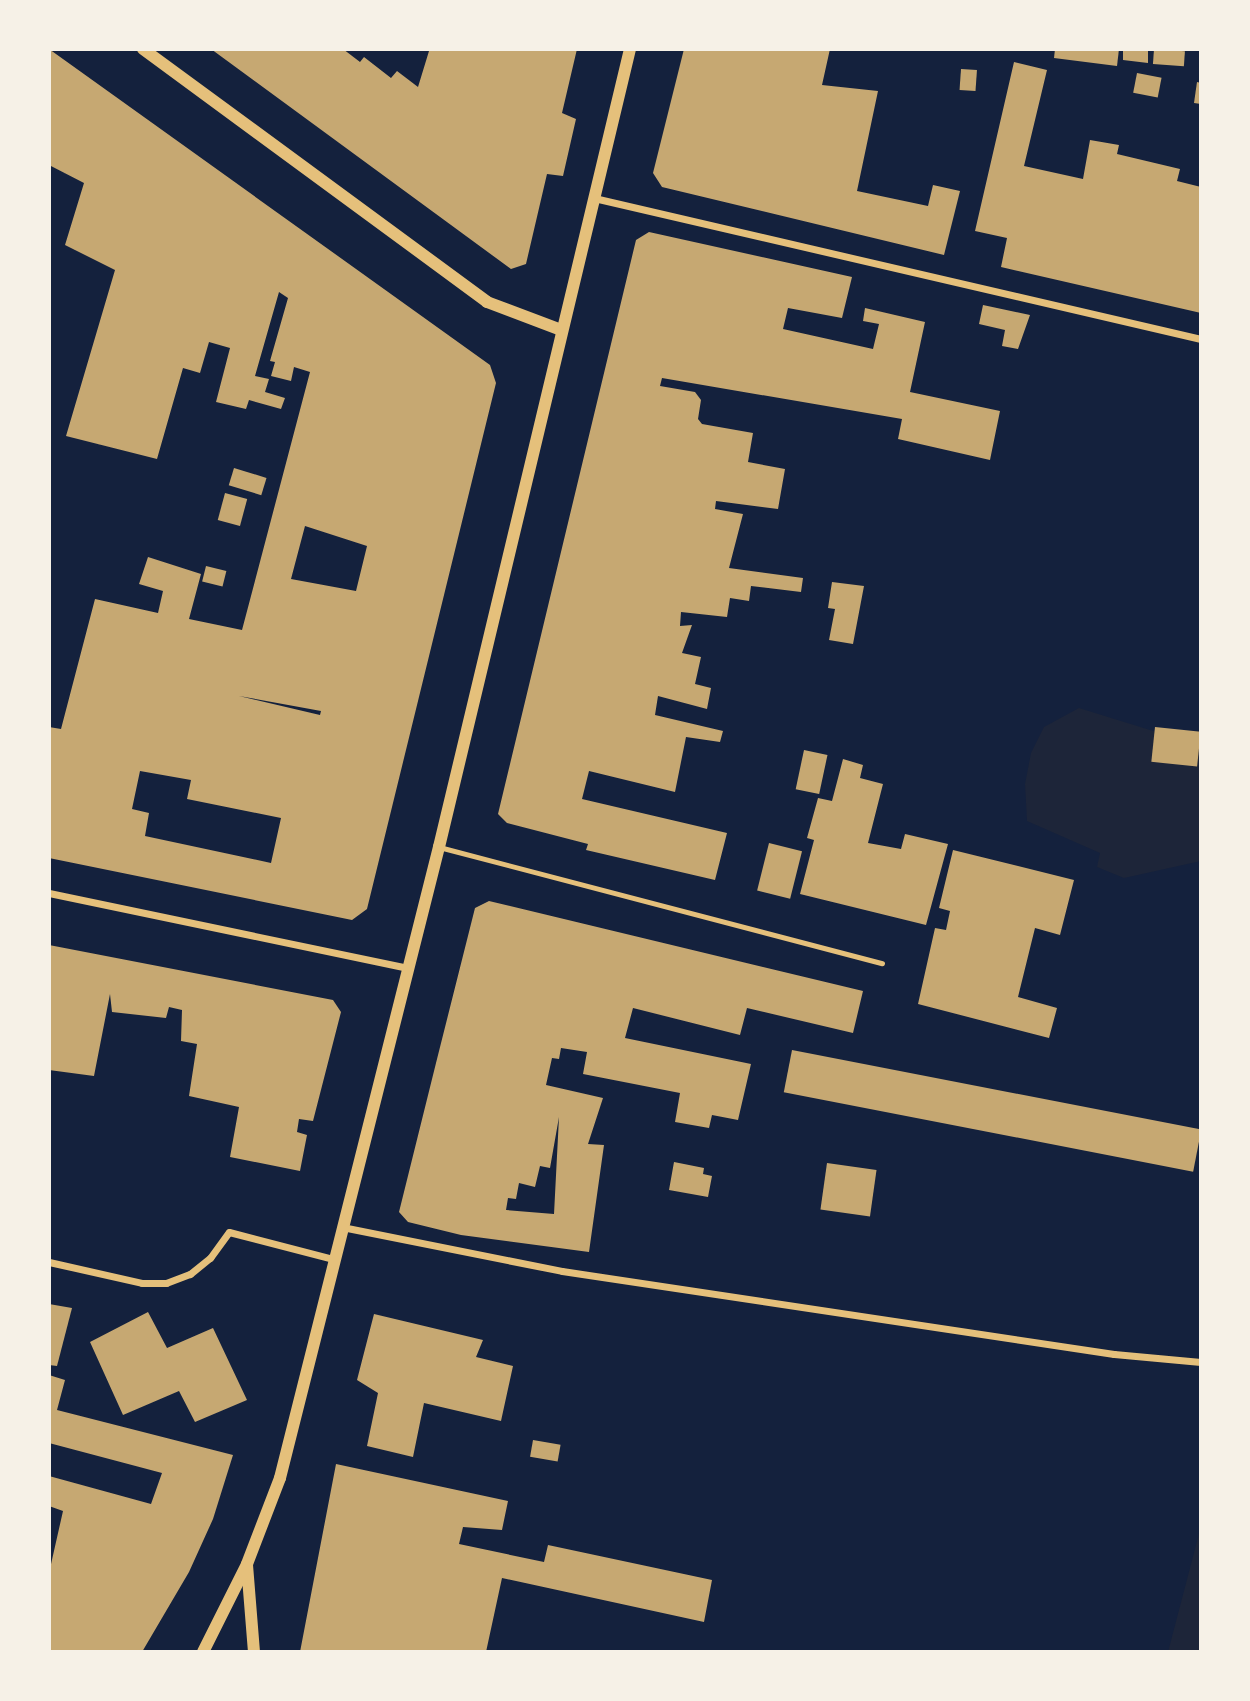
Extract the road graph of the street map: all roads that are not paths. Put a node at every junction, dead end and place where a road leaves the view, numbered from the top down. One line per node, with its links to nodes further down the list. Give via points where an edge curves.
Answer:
1 (143, 49): 4 (street, via 487,302)
2 (630, 49): 3 (street)
3 (594, 198): 4 (street); 5 (street)
4 (561, 330): 6 (street)
5 (1201, 339)
6 (439, 847): 8 (lane); 9 (street)
7 (49, 893): 9 (street)
8 (882, 963)
9 (409, 968): 10 (street)
10 (342, 1227): 11 (street); 13 (street, via 562,1271 1114,1354)
11 (333, 1259): 12 (street, via 229,1232 210,1258 166,1283 142,1283); 14 (street, via 280,1478)
12 (49, 1262)
13 (1201, 1362)
14 (247, 1564): 15 (street); 16 (street)
15 (203, 1652)
16 (254, 1652)

